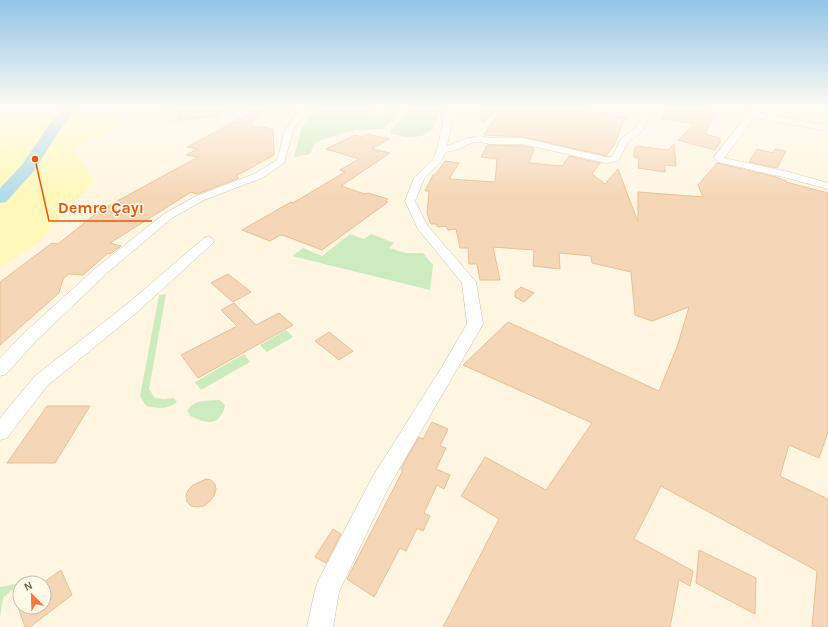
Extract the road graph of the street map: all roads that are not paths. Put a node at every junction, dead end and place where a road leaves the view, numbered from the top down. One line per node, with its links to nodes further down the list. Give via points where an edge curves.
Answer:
1 (287, 137): 8 (street, via 281,161 258,176 200,198 168,216 91,280)
2 (444, 137): 5 (street)
3 (629, 137): 5 (street, via 614,159 606,160 523,141 480,139)
4 (734, 137): 6 (street, via 719,157 721,160)
5 (442, 150): 10 (street, via 437,161 418,178 410,201 422,226 469,282 475,324 380,483 327,590)
6 (828, 186)
7 (208, 241): 9 (street, via 131,309 41,381)
8 (0, 369)
9 (0, 432)
10 (320, 627)

